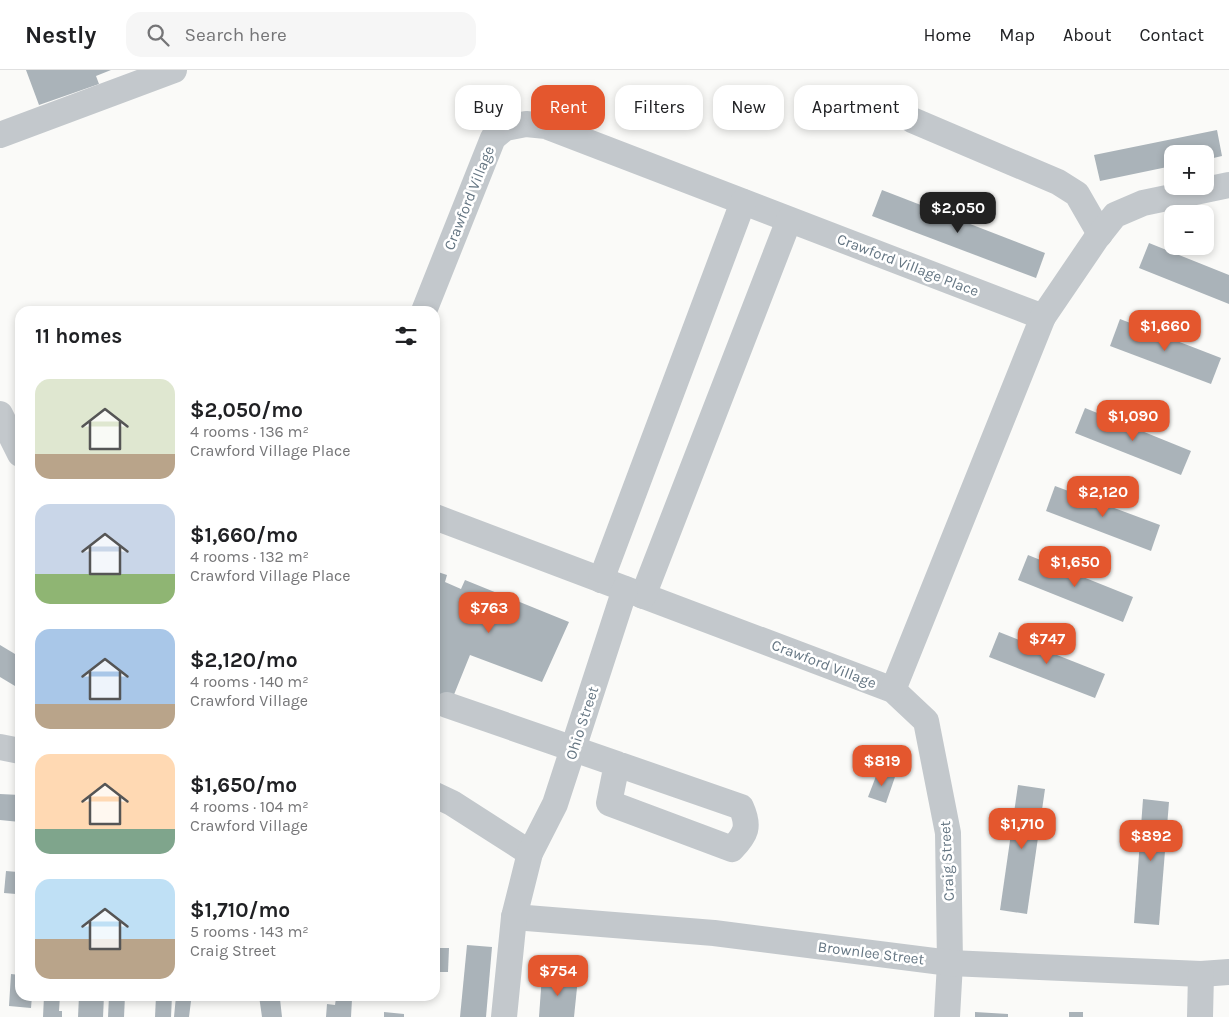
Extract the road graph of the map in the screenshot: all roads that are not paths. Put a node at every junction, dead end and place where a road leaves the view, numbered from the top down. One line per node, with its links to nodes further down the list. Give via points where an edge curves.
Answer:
1 (174, 70): 5 (street)
2 (918, 123): 9 (street, via 1058,182 1077,194)
3 (531, 124): 10 (street, Crawford Village, via 505,128 493,138)
4 (556, 130): 7 (street, Crawford Village Place)
5 (0, 135)
6 (1229, 185): 9 (street, via 1143,203 1115,215)
7 (743, 202): 8 (street, Crawford Village Place); 15 (street)
8 (790, 220): 11 (street, Crawford Village Place); 16 (street, Ohio Street)
9 (1100, 234): 11 (street)
10 (426, 306)
11 (1043, 317): 17 (street, Crawford Village)
12 (0, 414): 13 (street)
13 (15, 444)
14 (440, 519): 15 (street, Crawford Village)
15 (601, 580): 16 (street, Crawford Village)
16 (634, 593): 17 (street, Crawford Village); 20 (street, Ohio Street)
17 (893, 690): 26 (street, Craig Street, via 926,721 948,833)
18 (447, 705): 20 (street)
19 (0, 747): 21 (street)
20 (573, 749): 22 (street); 24 (street, Ohio Street, via 555,804)
21 (15, 750)
22 (617, 764): 22 (street, via 741,807 746,819 743,837 732,849 609,803)
23 (440, 797): 24 (street)
24 (530, 853): 25 (street, Ohio Street)
25 (514, 917): 26 (street, Brownlee Street, via 714,933); 29 (street, Ohio Street)
26 (950, 963): 28 (street, Brownlee Street); 30 (street, Craig Street)
27 (1229, 972): 28 (street, Brownlee Street)
28 (1201, 974): 31 (street)
29 (504, 1017)
30 (947, 1017)
31 (1200, 1017)

